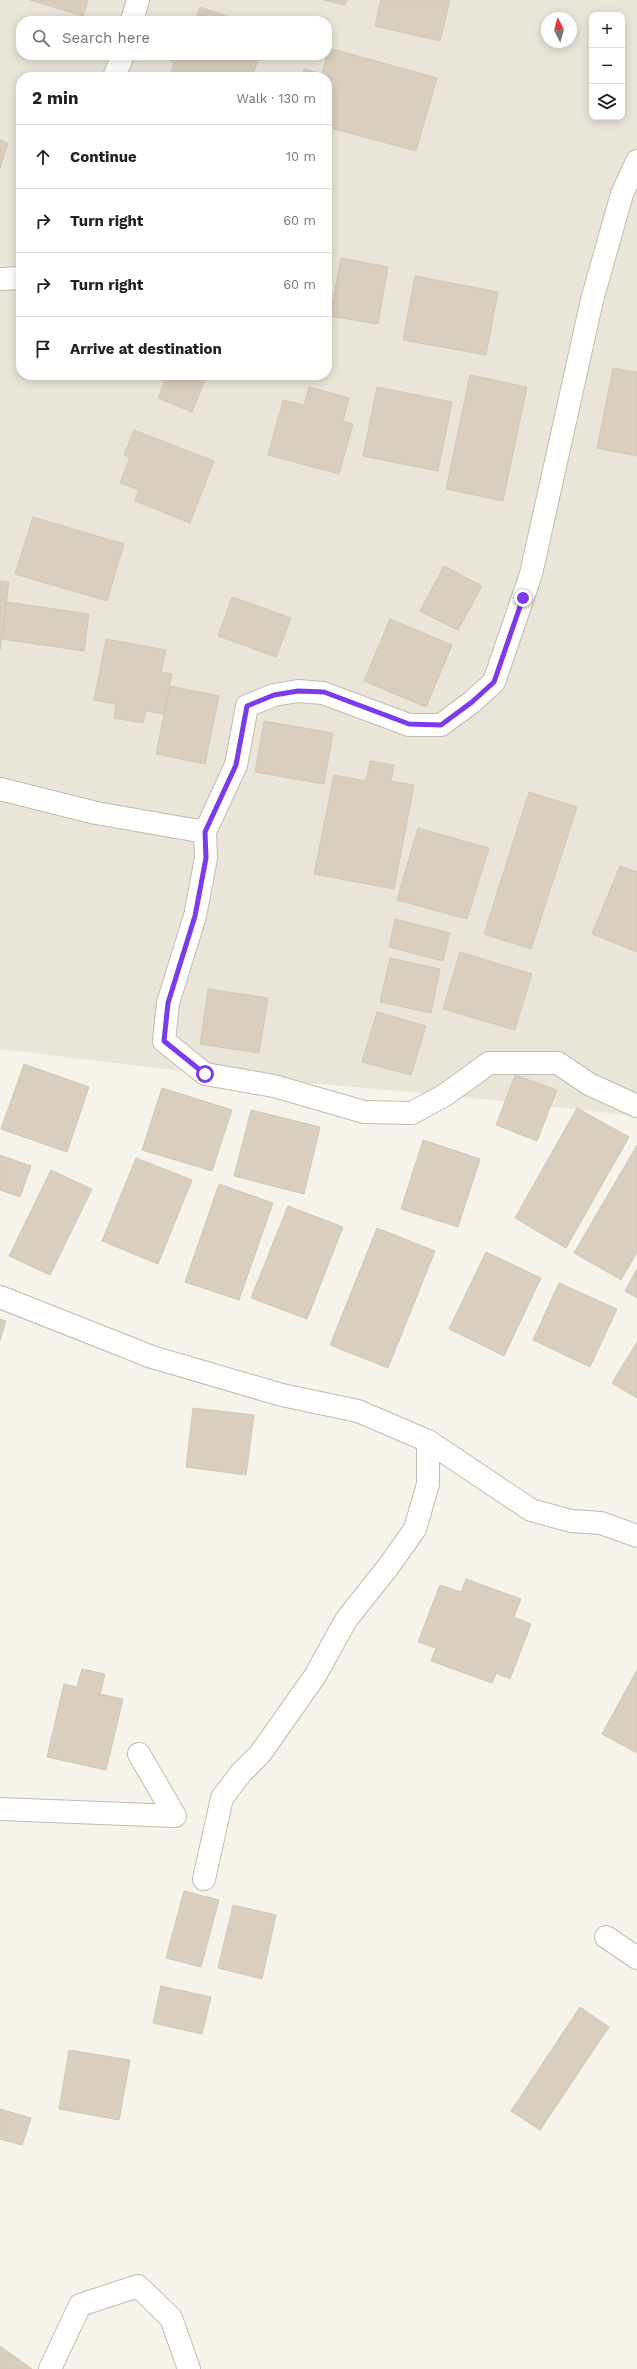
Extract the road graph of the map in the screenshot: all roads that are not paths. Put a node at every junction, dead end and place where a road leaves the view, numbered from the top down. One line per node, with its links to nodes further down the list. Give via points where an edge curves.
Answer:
1 (138, 0): 2 (street)
2 (133, 16)
3 (121, 60): 4 (street)
4 (116, 72)
5 (637, 161): 9 (street, via 622,194 592,300 531,574 494,682 441,725 409,724 324,692 298,691 274,695 247,706 236,765)
6 (16, 278): 7 (street)
7 (0, 279)
8 (0, 789): 9 (street, via 96,813)
9 (205, 832): 10 (street, via 206,858 195,916 168,1003 164,1041 205,1074 274,1086 364,1112 412,1113 445,1094 488,1063 558,1063 589,1084)
10 (637, 1106)
11 (0, 1297): 12 (street, via 152,1357 282,1395 358,1411)
12 (428, 1441): 13 (street, via 530,1510 571,1520 601,1523); 16 (street, via 428,1484 415,1529 388,1568 346,1620 314,1676 260,1754 222,1798)
13 (637, 1536)
14 (139, 1754): 15 (street, via 175,1816)
15 (0, 1809)
16 (204, 1879)
17 (606, 1937): 18 (street)
18 (637, 1958)
19 (50, 2369): 20 (street, via 80,2305 138,2286 171,2318)
20 (189, 2369)

